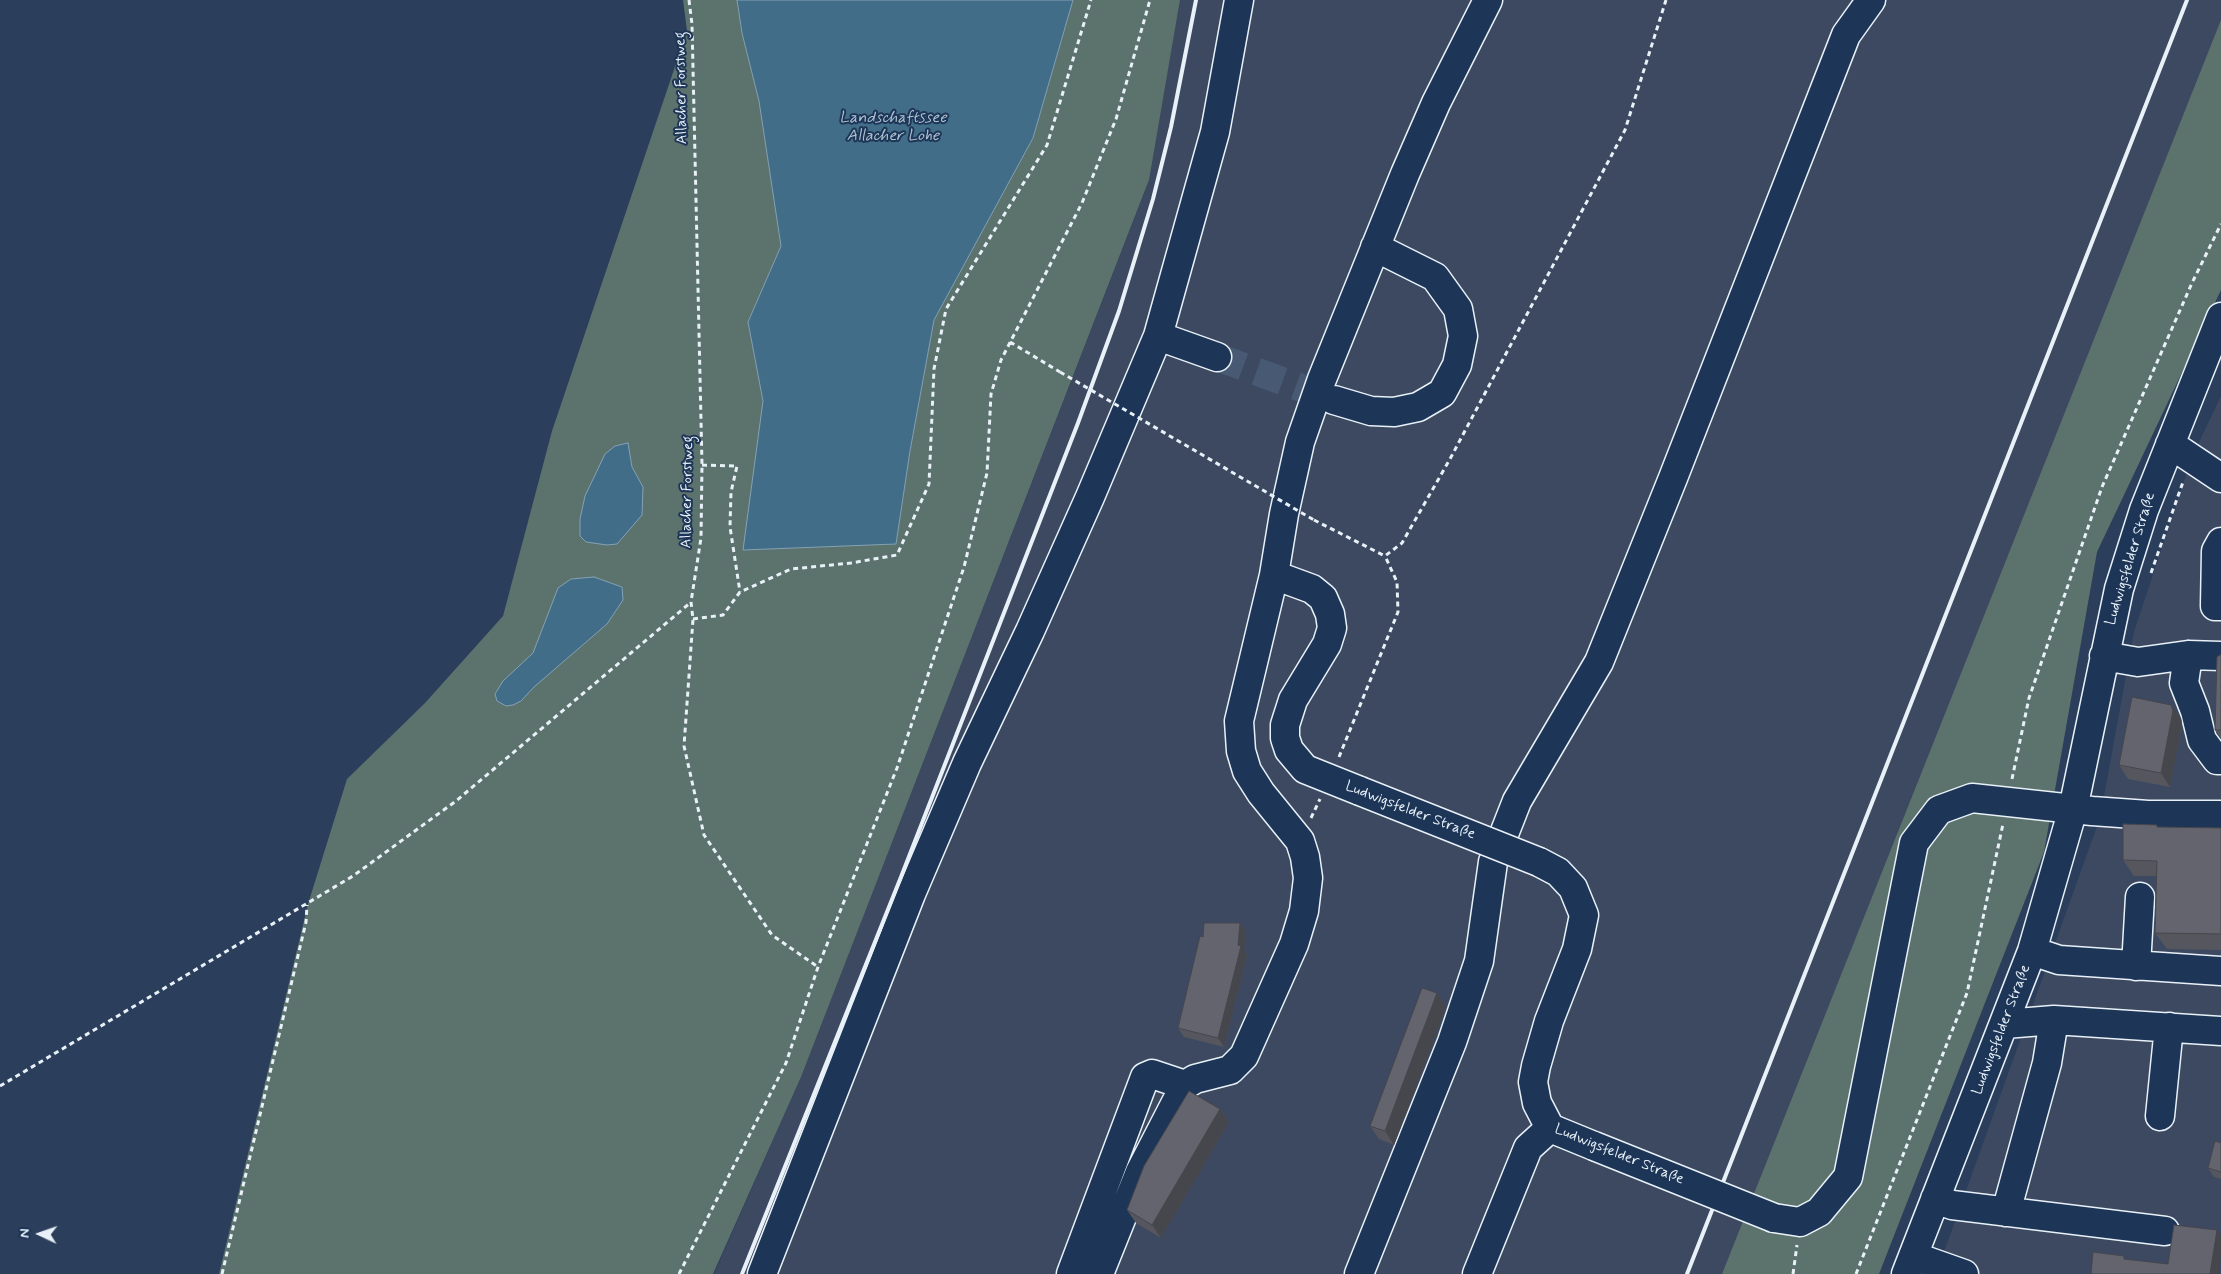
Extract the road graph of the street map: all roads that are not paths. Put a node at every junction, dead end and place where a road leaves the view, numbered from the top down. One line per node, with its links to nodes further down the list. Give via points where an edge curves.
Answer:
1 (1239, 0): 6 (street, via 1215,132)
2 (1488, 0): 4 (street, via 1436,103)
3 (1871, 0): 41 (street, via 1846,35 1599,662 1517,801 1493,862 1479,962 1452,1042)
4 (1375, 248): 8 (street, via 1436,277 1458,308 1463,336 1457,365 1442,393 1418,407 1394,412 1371,411); 12 (street, via 1322,378 1300,442)
5 (2221, 317): 9 (street, Ludwigsfelder Straße)
6 (1158, 336): 7 (street); 38 (street, via 1090,497 910,894)
7 (1216, 357)
8 (1334, 400)
9 (2170, 444): 10 (street); 15 (street, Ludwigsfelder Straße, via 2144,510 2119,589)
10 (2221, 478)
11 (2221, 542): 13 (street, via 2216,551 2215,606)
12 (1274, 575): 30 (street, via 1239,721 1241,751 1247,771 1261,793 1300,841 1308,878 1304,911 1294,944 1244,1056 1230,1070 1195,1078); 32 (street, Ludwigsfelder Straße, bridge, via 1312,589 1323,598 1330,614 1332,628 1327,644 1293,700 1286,725 1285,738 1305,769 1326,787 1360,792 1539,862 1558,872 1573,888 1584,915 1577,949 1549,1021 1533,1082 1537,1103)
13 (2221, 606)
14 (2188, 655): 16 (street); 17 (street); 18 (street)
15 (2104, 656): 17 (street); 20 (street, Ludwigsfelder Straße)
16 (2221, 656)
17 (2138, 662): 18 (street)
18 (2184, 683): 19 (street, via 2202,740 2216,760)
19 (2221, 760)
20 (2073, 809): 21 (street, via 2148,815); 23 (street, Ludwigsfelder Straße); 32 (street, Ludwigsfelder Straße, bridge, via 1972,798 1939,810 1914,843 1848,1177 1819,1212 1787,1220)
21 (2221, 815)
22 (2140, 897): 24 (street)
23 (2032, 951): 24 (street, via 2059,960); 27 (street, Ludwigsfelder Straße)
24 (2136, 966): 25 (street)
25 (2221, 971)
26 (2054, 1020): 27 (street); 28 (street); 34 (street, via 2047,1063)
27 (2005, 1024): 33 (street, Ludwigsfelder Straße)
28 (2169, 1027): 29 (street); 31 (street)
29 (2221, 1031)
30 (1185, 1085): 39 (street, via 1152,1074 1144,1077); 40 (street, via 1140,1172)
31 (2160, 1116)
32 (1550, 1128): 42 (street, via 1528,1148)
33 (1935, 1199): 34 (street, via 1952,1205); 36 (street, Ludwigsfelder Straße)
34 (2006, 1212): 35 (street)
35 (2165, 1231)
36 (1910, 1265): 37 (street)
37 (1955, 1272)
38 (762, 1274)
39 (1071, 1274)
40 (1099, 1274)
41 (1359, 1274)
42 (1477, 1274)

